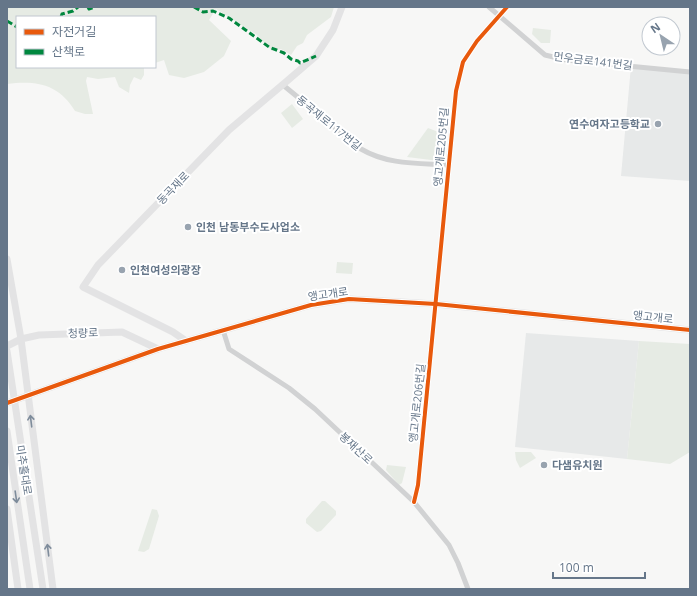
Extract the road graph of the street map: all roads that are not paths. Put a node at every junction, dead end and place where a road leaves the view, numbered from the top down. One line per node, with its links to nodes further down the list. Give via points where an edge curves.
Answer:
1 (342, 7): 6 (street, 동곡재로, via 333,30 316,56)
2 (489, 7): 4 (street, 먼우금로141번길)
3 (507, 7): 4 (street, 앵고개로205번길)
4 (499, 16): 5 (street, 먼우금로141번길, via 545,55 566,60); 7 (street, 앵고개로205번길, via 463,62 456,91)
5 (690, 72)
6 (283, 85): 7 (street, 동곡재로117번길, via 371,156 398,163); 13 (street, 동곡재로, via 229,130 98,265 83,287)
7 (449, 164): 9 (street, 앵고개로205번길)
8 (7, 259): 12 (street)
9 (436, 304): 10 (street, 앵고개로, via 349,299 311,305); 11 (street, 앵고개로); 20 (street, 앵고개로206번길)
10 (223, 330): 13 (street, 앵고개로); 20 (street, 봉재산로, via 229,350 289,388 315,409)
11 (690, 330)
12 (21, 339): 14 (street, 청량로); 15 (street, 청량로, via 38,335 122,332); 17 (street)
13 (186, 341): 15 (street, 앵고개로)
14 (7, 346)
15 (158, 349): 17 (street, 앵고개로)
16 (7, 351): 24 (street, 미추홀대로)
17 (28, 395): 18 (street, 앵고개로); 25 (street, one-way to 17)
18 (7, 403)
19 (7, 431): 23 (street, 미추홀대로, one-way to 23)
20 (414, 502): 26 (street, 봉재산로, via 449,545)
21 (7, 510): 22 (street)
22 (18, 589)
23 (30, 589)
24 (43, 589)
25 (53, 589)
26 (468, 589)

